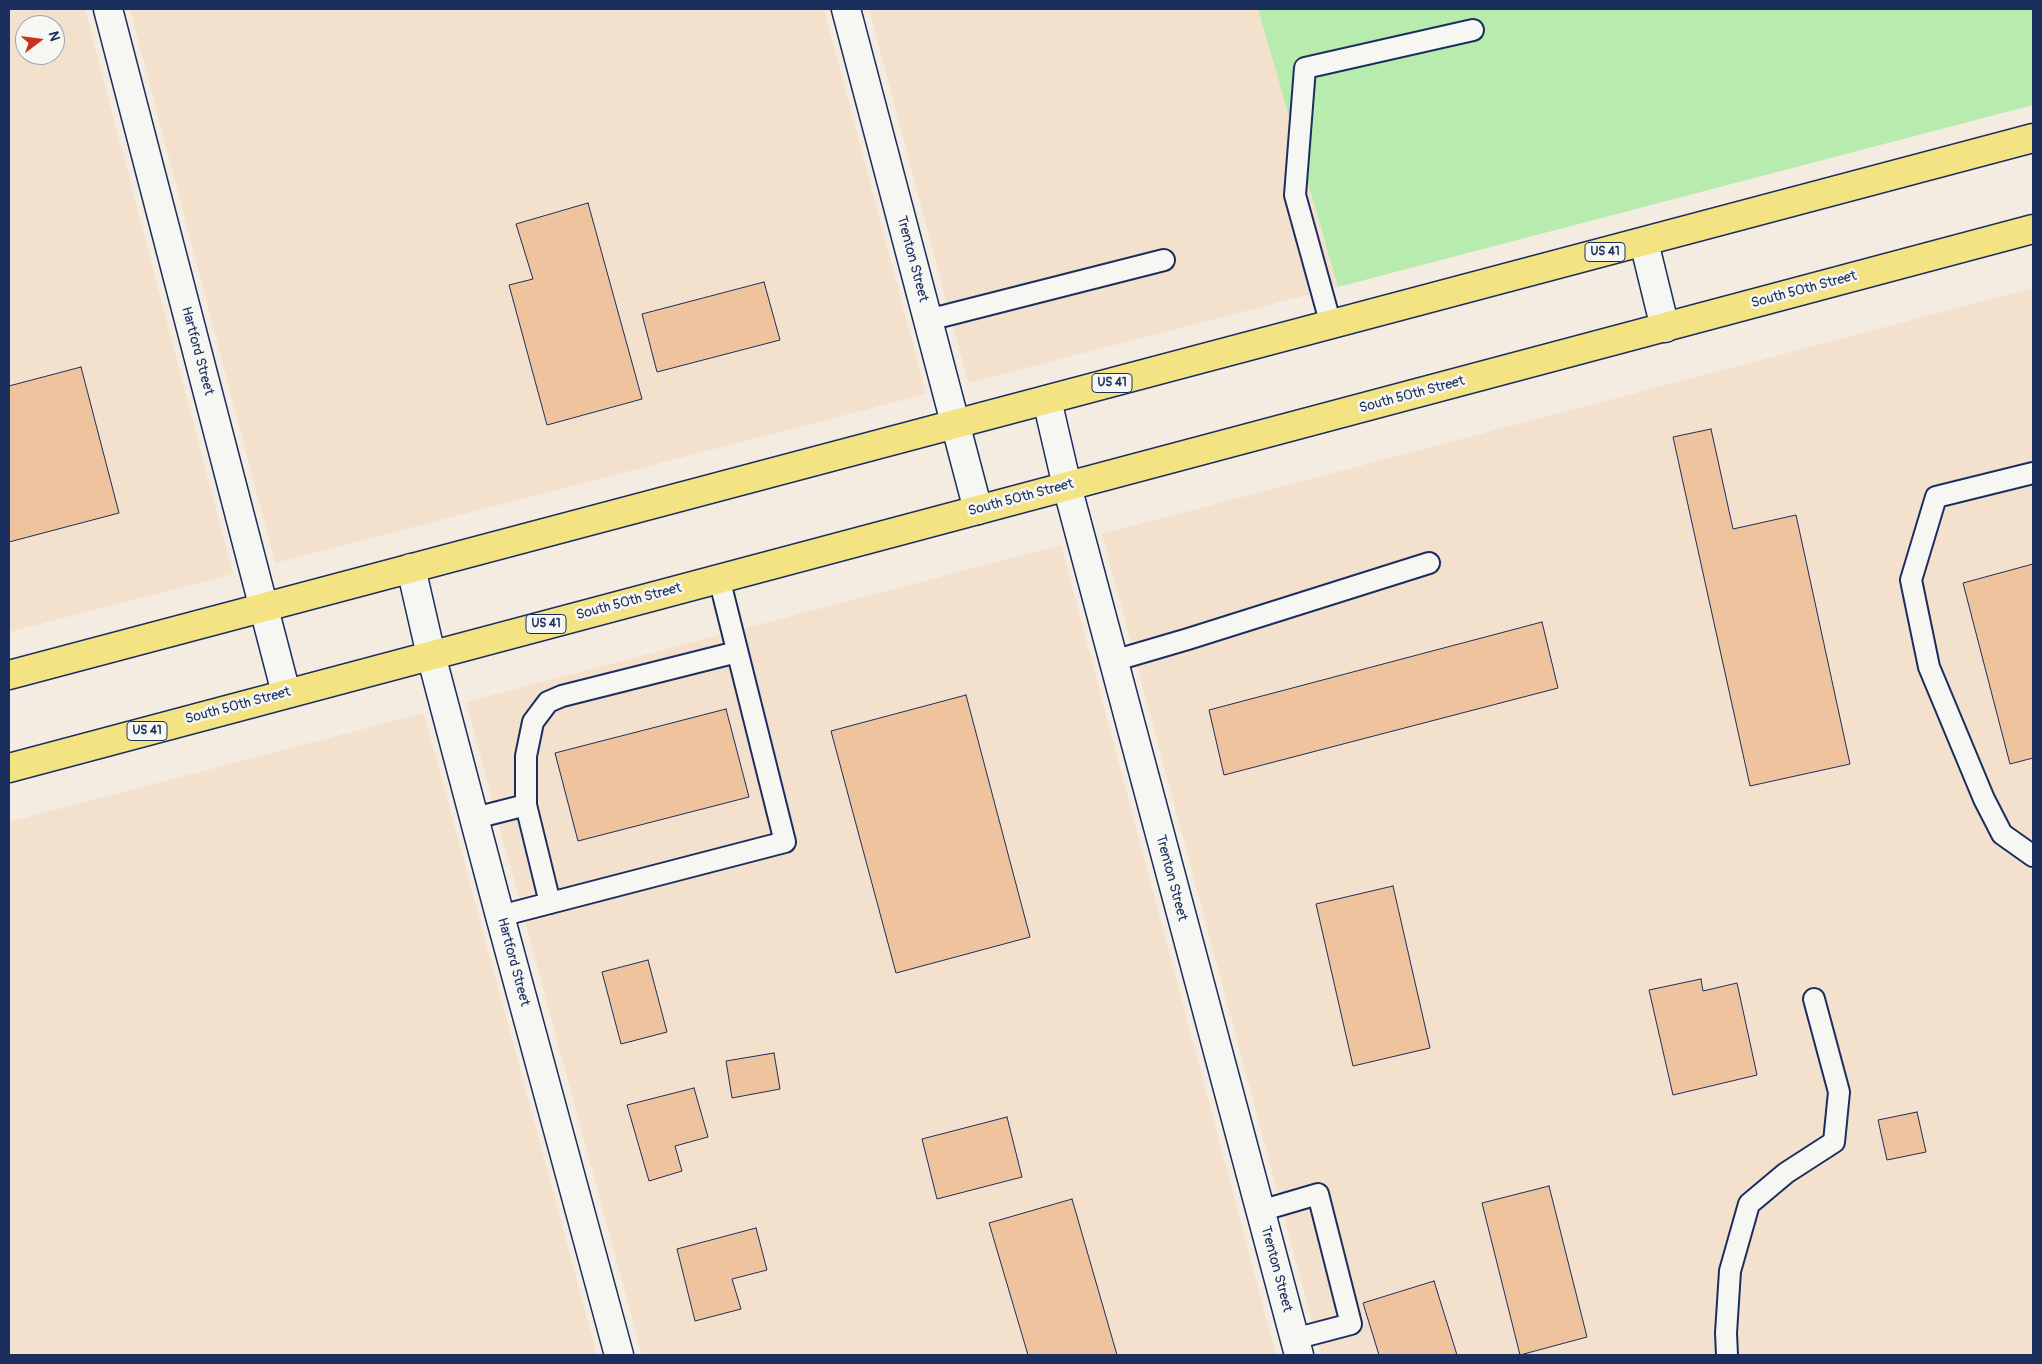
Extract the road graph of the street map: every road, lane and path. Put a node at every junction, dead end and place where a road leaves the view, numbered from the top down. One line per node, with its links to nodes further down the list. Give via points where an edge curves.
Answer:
1 (108, 9): 19 (street, Hartford Street)
2 (846, 9): 8 (street, Trenton Street)
3 (1474, 30): 9 (lane, via 1305,68 1295,195)
4 (2033, 138): 6 (main road, US 41)
5 (2033, 229): 10 (main road, South 50th Street / US 41)
6 (1644, 242): 9 (main road, US 41); 10 (street)
7 (1164, 260): 8 (lane)
8 (928, 320): 12 (street, Trenton Street)
9 (1331, 325): 11 (main road, US 41)
10 (1665, 328): 14 (main road, South 50th Street / US 41)
11 (1047, 400): 12 (main road, US 41); 14 (street, Trenton Street)
12 (956, 424): 15 (street, Trenton Street); 17 (main road, US 41)
13 (2033, 474): 28 (lane, via 1936,497 1911,580 1929,667 1984,799 2002,834)
14 (1067, 486): 15 (main road, South 50th Street / US 41); 22 (street, Trenton Street)
15 (978, 510): 18 (main road, South 50th Street / US 41)
16 (1429, 563): 22 (lane)
17 (411, 568): 19 (main road, US 41); 21 (street, Hartford Street)
18 (719, 578): 20 (lane); 21 (main road, South 50th Street / US 41)
19 (264, 607): 23 (main road, US 41); 24 (street, Hartford Street)
20 (737, 652): 26 (lane, via 548,702 531,730 526,756); 29 (lane, via 785,842)
21 (432, 655): 24 (main road, South 50th Street / US 41); 27 (street, Hartford Street)
22 (1113, 661): 32 (street, Trenton Street)
23 (9, 674)
24 (286, 693): 25 (main road, South 50th Street / US 41)
25 (9, 768)
26 (526, 805): 27 (lane); 29 (lane)
27 (474, 818): 30 (street, Hartford Street)
28 (2033, 856)
29 (550, 903): 30 (lane)
30 (500, 916): 34 (street, Hartford Street)
31 (1814, 999): 35 (lane, via 1838,1092 1834,1142 1786,1173 1750,1204 1730,1271)
32 (1260, 1211): 33 (street, Trenton Street); 33 (lane, via 1318,1194 1351,1324)
33 (1297, 1347)
34 (619, 1355)
35 (1727, 1355)

